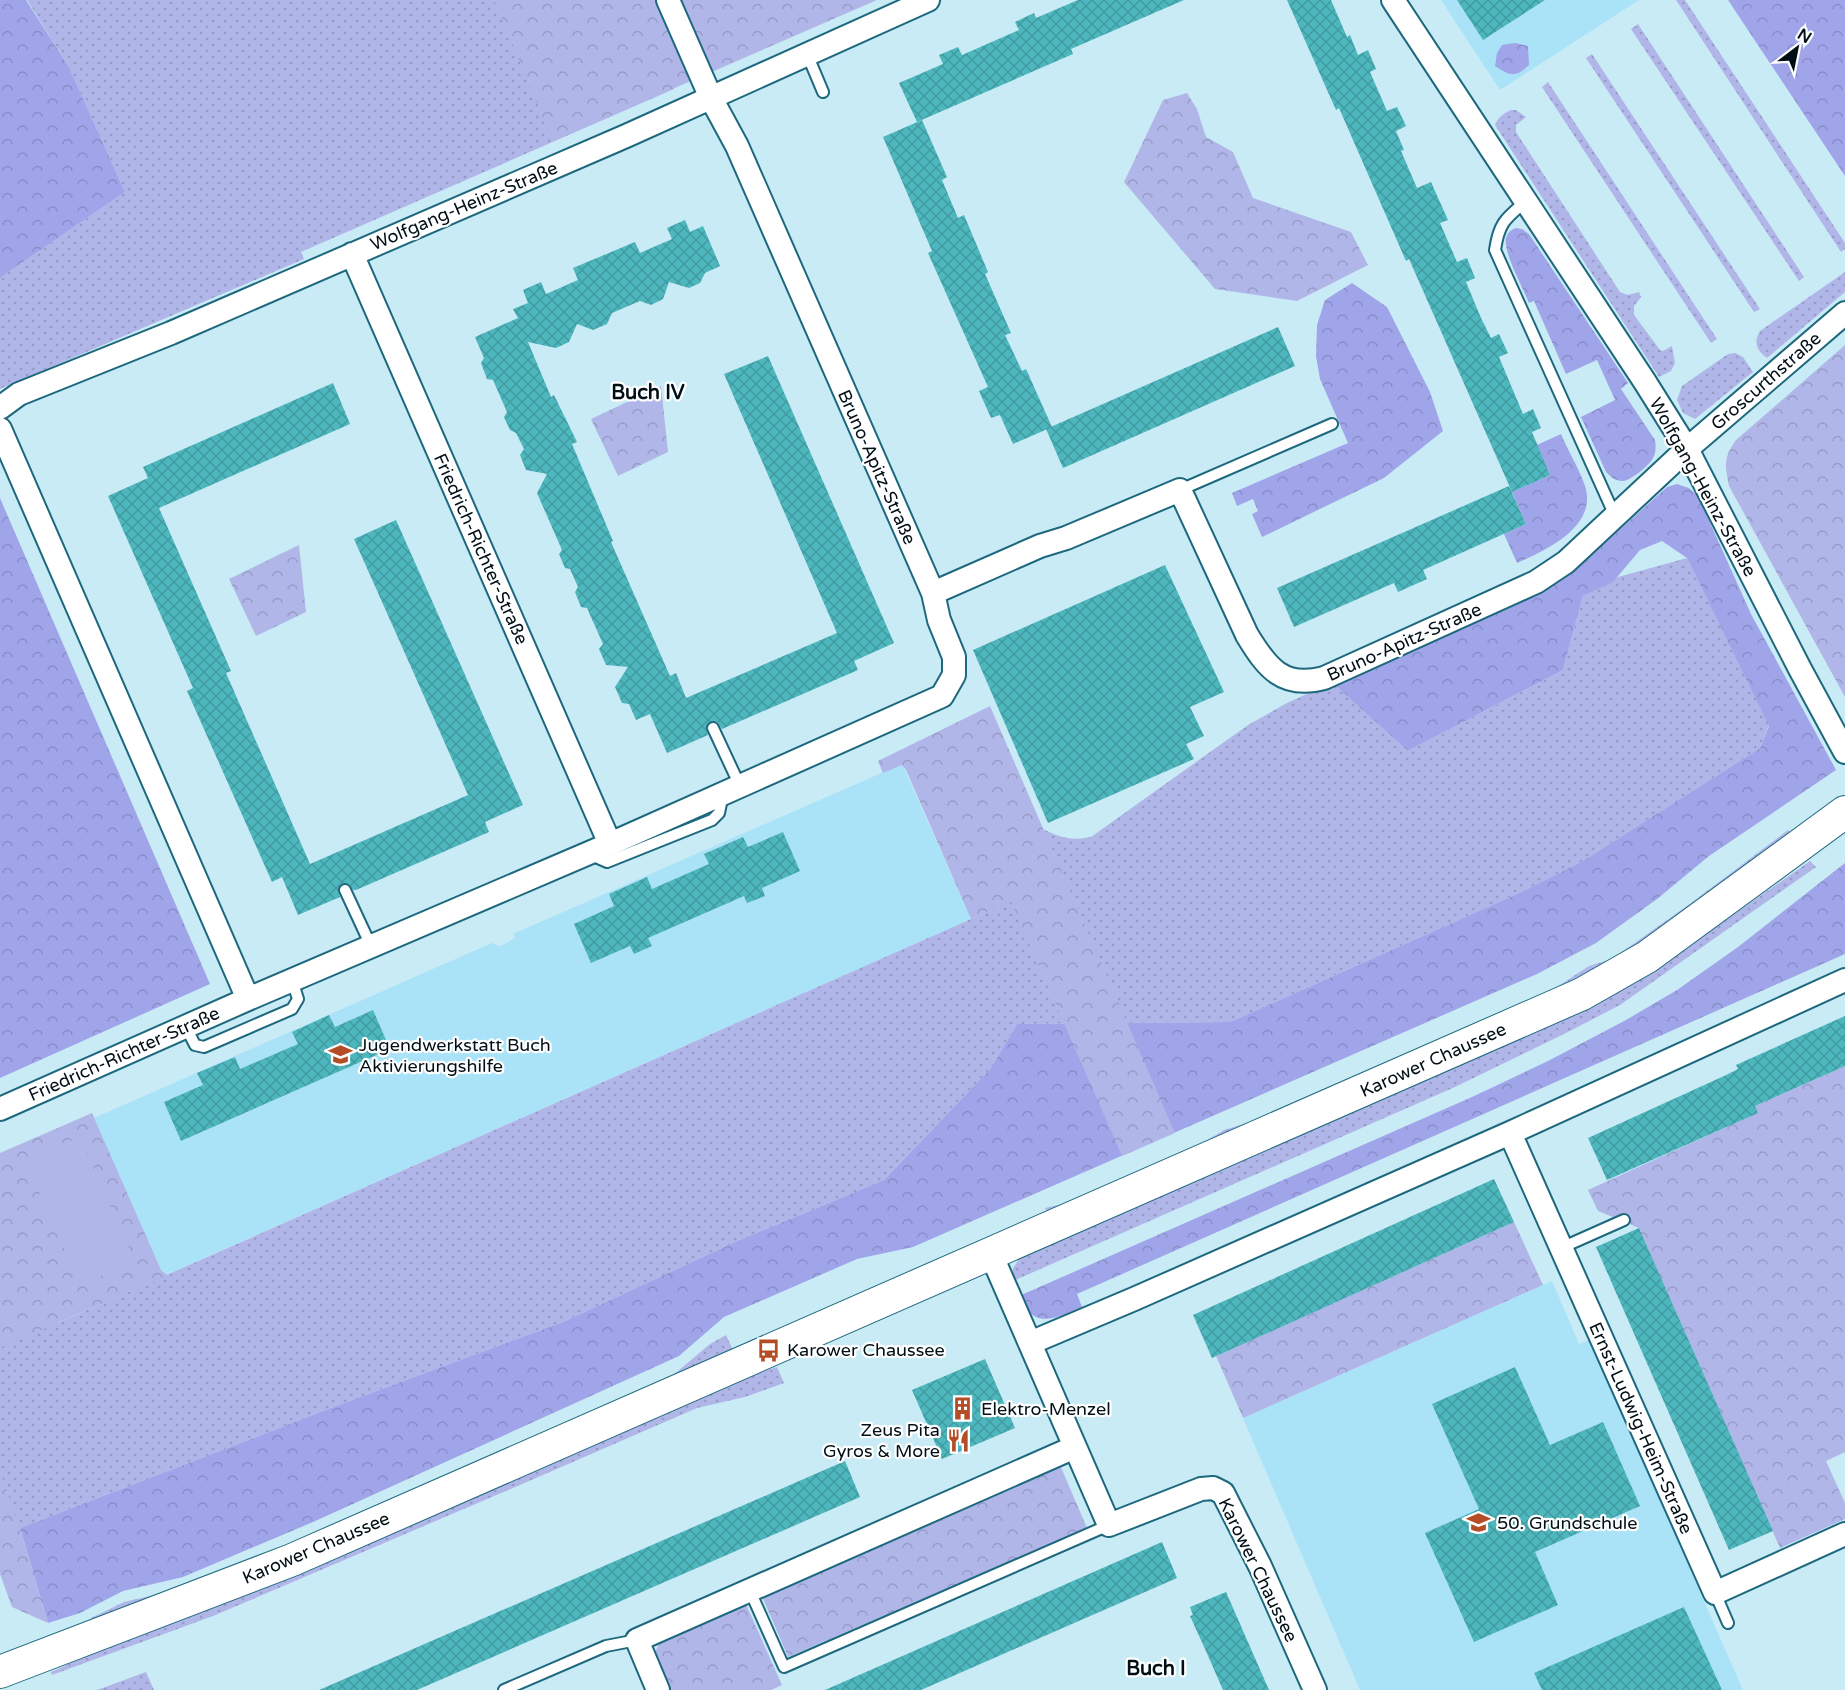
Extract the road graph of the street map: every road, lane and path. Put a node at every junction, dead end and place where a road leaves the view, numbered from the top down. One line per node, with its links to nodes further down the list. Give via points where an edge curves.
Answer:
1 (668, 0): 6 (street, Bruno-Apitz-Straße)
2 (928, 0): 4 (street, Wolfgang-Heinz-Straße)
3 (1393, 0): 7 (street, Wolfgang-Heinz-Straße)
4 (807, 54): 5 (lane); 6 (street, Wolfgang-Heinz-Straße)
5 (824, 92)
6 (711, 98): 8 (street, Wolfgang-Heinz-Straße); 16 (street, Bruno-Apitz-Straße, via 737,146)
7 (1526, 202): 13 (street, Wolfgang-Heinz-Straße); 15 (lane, via 1507,217 1498,231 1495,250)
8 (352, 254): 10 (street, Wolfgang-Heinz-Straße, via 20,394); 21 (street, Friedrich-Richter-Straße)
9 (1845, 313): 13 (street, Groscurthstraße)
10 (0, 408)
11 (1332, 423): 14 (lane)
12 (0, 429): 27 (street)
13 (1687, 449): 15 (street, Bruno-Apitz-Straße); 18 (street, Wolfgang-Heinz-Straße)
14 (1180, 490): 15 (street, Bruno-Apitz-Straße, via 1247,635 1282,677 1296,682 1324,678 1536,582 1566,562); 16 (street)
15 (1615, 516)
16 (933, 593): 19 (street, Friedrich-Richter-Straße, via 954,657 954,675 942,696)
17 (713, 728): 19 (lane)
18 (1845, 752)
19 (732, 790): 21 (street, Friedrich-Richter-Straße); 22 (lane, via 711,820 607,862)
20 (1845, 812): 33 (main road, Karower Chaussee, via 1647,957 1582,994)
21 (610, 844): 22 (street, Friedrich-Richter-Straße)
22 (586, 853): 24 (street, Friedrich-Richter-Straße)
23 (345, 890): 24 (lane)
24 (371, 946): 25 (street, Friedrich-Richter-Straße)
25 (292, 980): 27 (street, Friedrich-Richter-Straße); 28 (lane, via 298,999 292,1009 204,1047 195,1045)
26 (1845, 980): 30 (street)
27 (248, 999): 28 (street, Friedrich-Richter-Straße)
28 (186, 1027): 29 (street, Friedrich-Richter-Straße)
29 (0, 1109)
30 (1510, 1133): 32 (street, Ernst-Ludwig-Heim-Straße); 34 (street)
31 (1624, 1220): 32 (lane)
32 (1561, 1248): 39 (street, Ernst-Ludwig-Heim-Straße)
33 (991, 1254): 34 (street); 42 (main road, Karower Chaussee, via 292,1560)
34 (1029, 1343): 35 (street)
35 (1076, 1447): 36 (street); 38 (street)
36 (1109, 1525): 38 (lane, Karower Chaussee, via 784,1667); 45 (street, Karower Chaussee, via 1201,1488 1223,1493)
37 (1845, 1534): 39 (street)
38 (750, 1592): 41 (street)
39 (1714, 1593): 40 (lane)
40 (1728, 1623)
41 (637, 1640): 43 (lane, via 606,1646); 44 (street)
42 (0, 1671)
43 (504, 1690)
44 (658, 1690)
45 (1315, 1690)

